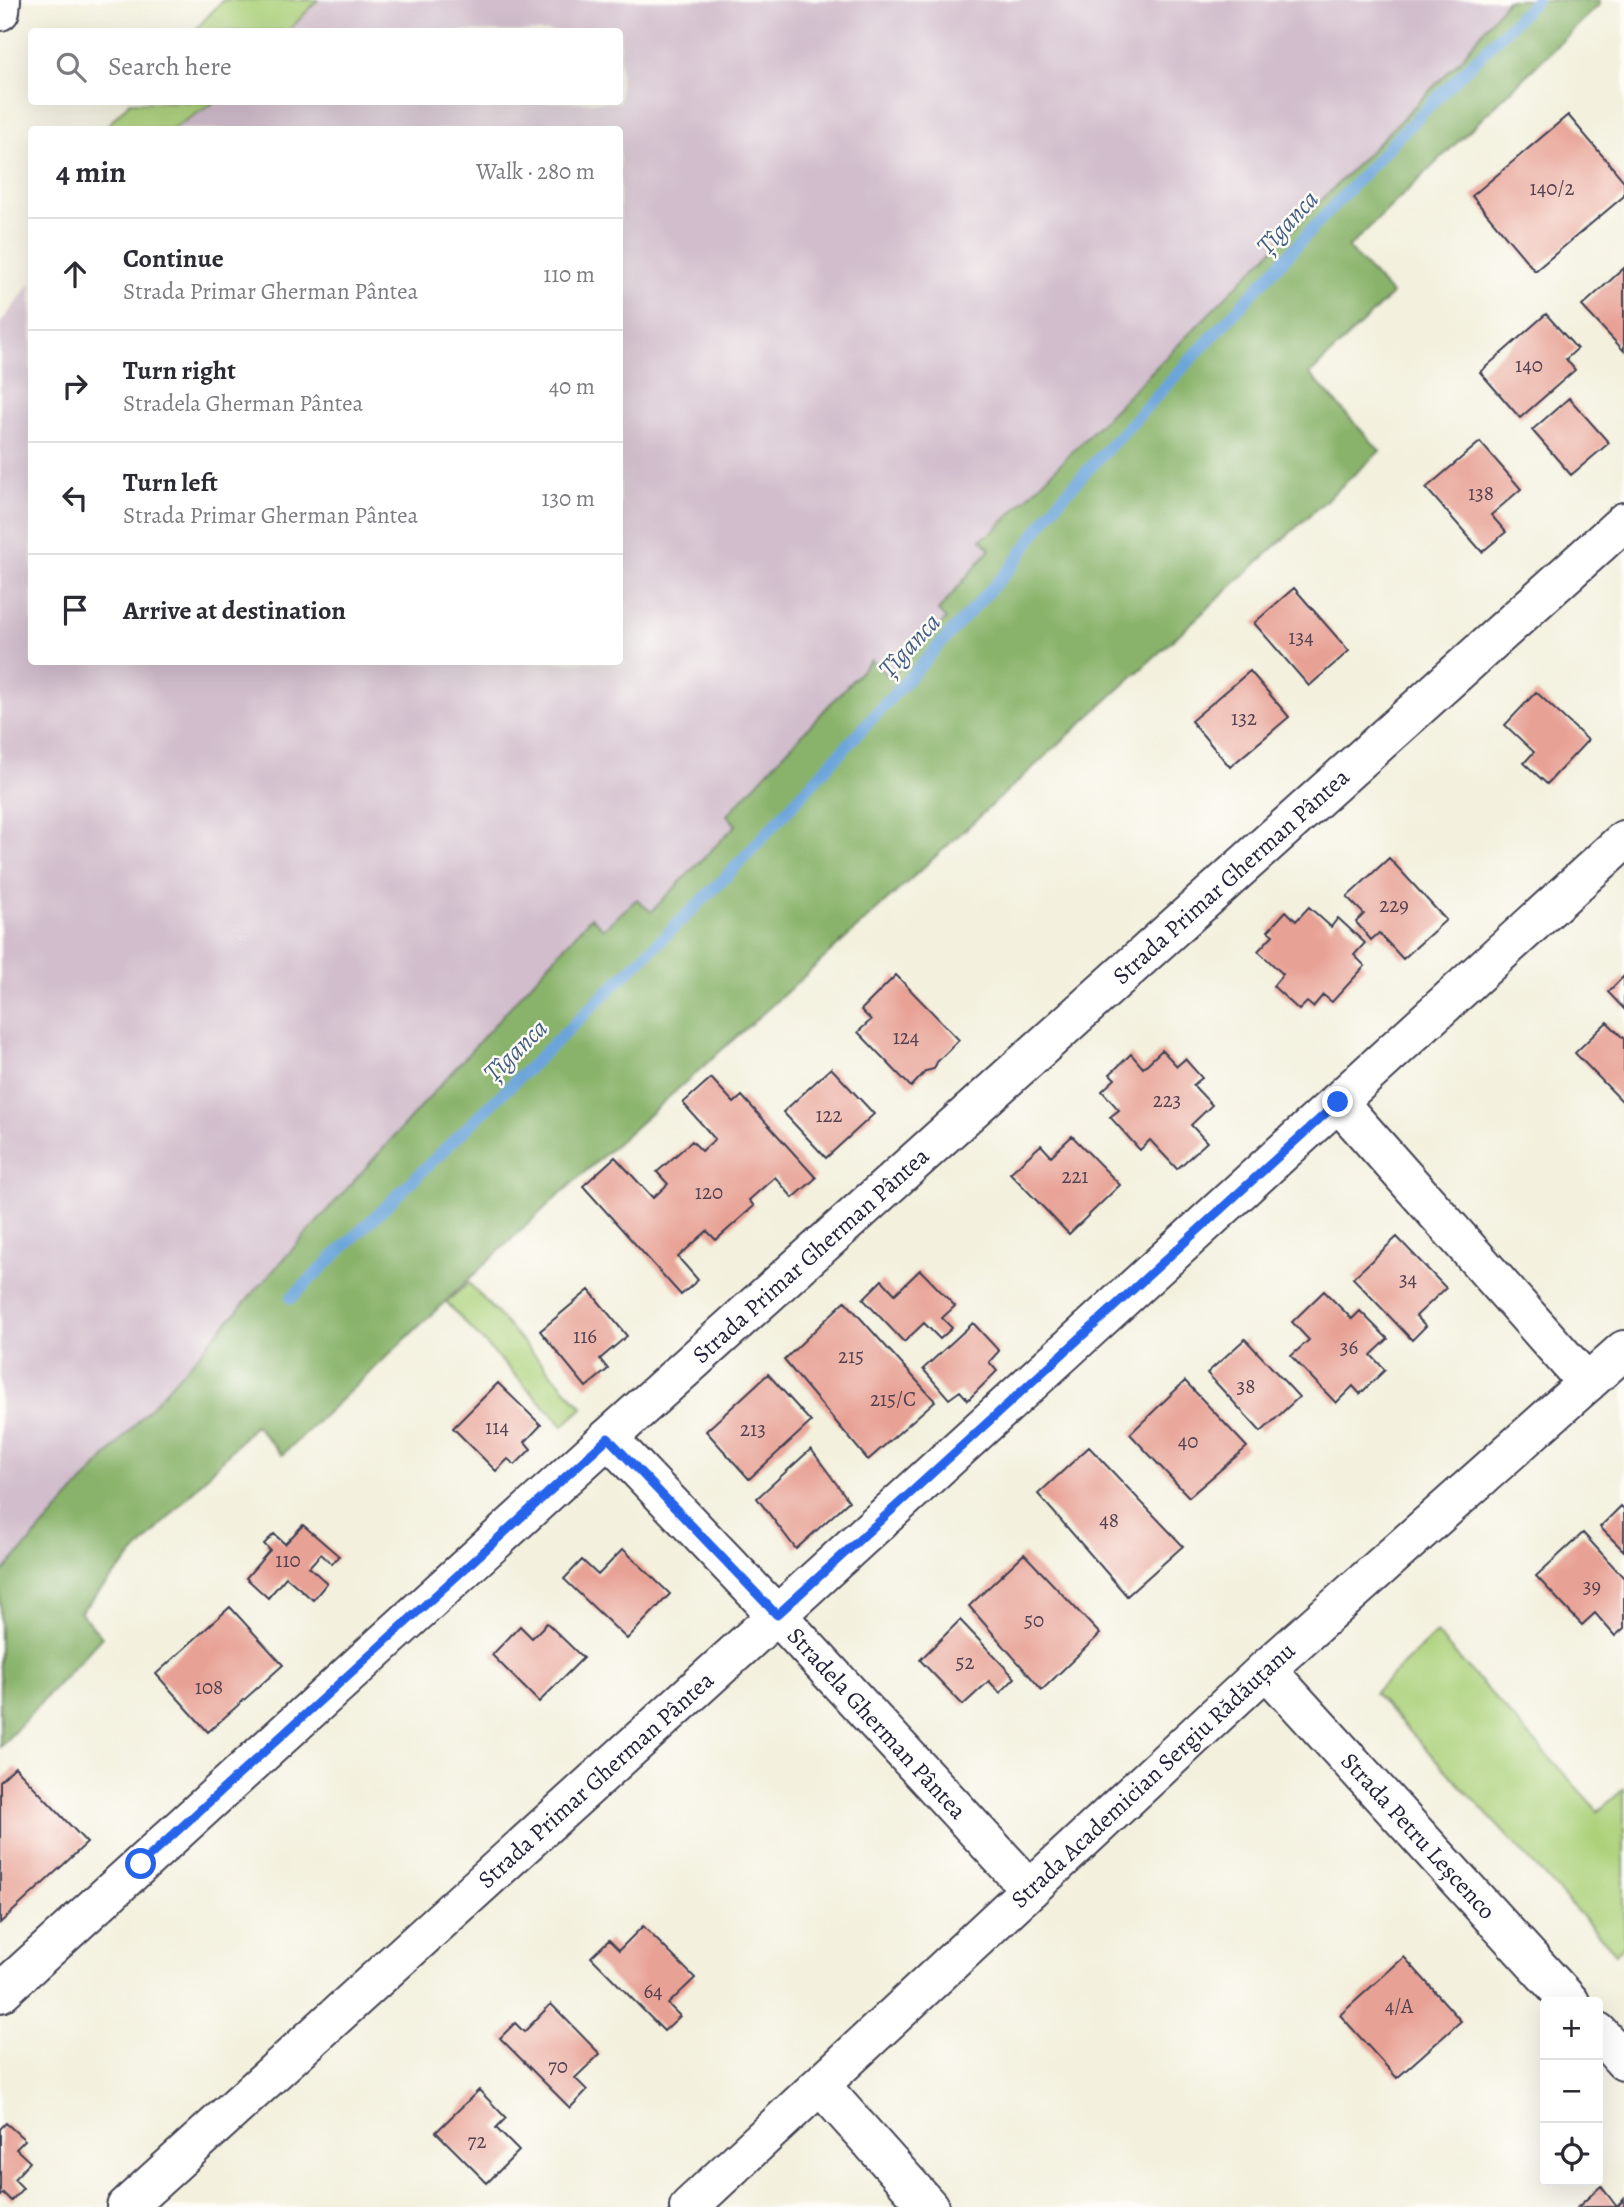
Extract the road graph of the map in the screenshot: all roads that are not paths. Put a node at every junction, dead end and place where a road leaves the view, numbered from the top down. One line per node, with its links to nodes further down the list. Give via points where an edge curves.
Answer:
1 (1, 0): 2 (street)
2 (0, 11)
3 (1624, 522): 8 (street, Strada Primar Gherman Pântea)
4 (1624, 840): 5 (street, Strada Primar Gherman Pântea)
5 (1338, 1102): 7 (street); 9 (street, Strada Primar Gherman Pântea)
6 (1624, 1350): 7 (street, Strada Academician Sergiu Rădăuțanu)
7 (1587, 1383): 10 (street, Strada Academician Sergiu Rădăuțanu)
8 (608, 1438): 9 (street, Stradela Gherman Pântea); 12 (street, Strada Primar Gherman Pântea)
9 (777, 1615): 11 (street, Stradela Gherman Pântea); 17 (street, Strada Primar Gherman Pântea)
10 (1266, 1669): 11 (street, Strada Academician Sergiu Rădăuțanu); 13 (street, Strada Petru Leșcenco)
11 (1030, 1889): 16 (street, Strada Academician Sergiu Rădăuțanu)
12 (0, 1993)
13 (1565, 1997)
14 (1603, 2038): 15 (street)
15 (1624, 2061)
16 (821, 2086): 18 (street, Strada Academician Sergiu Rădăuțanu); 19 (street)
17 (126, 2207)
18 (689, 2207)
19 (929, 2207)

